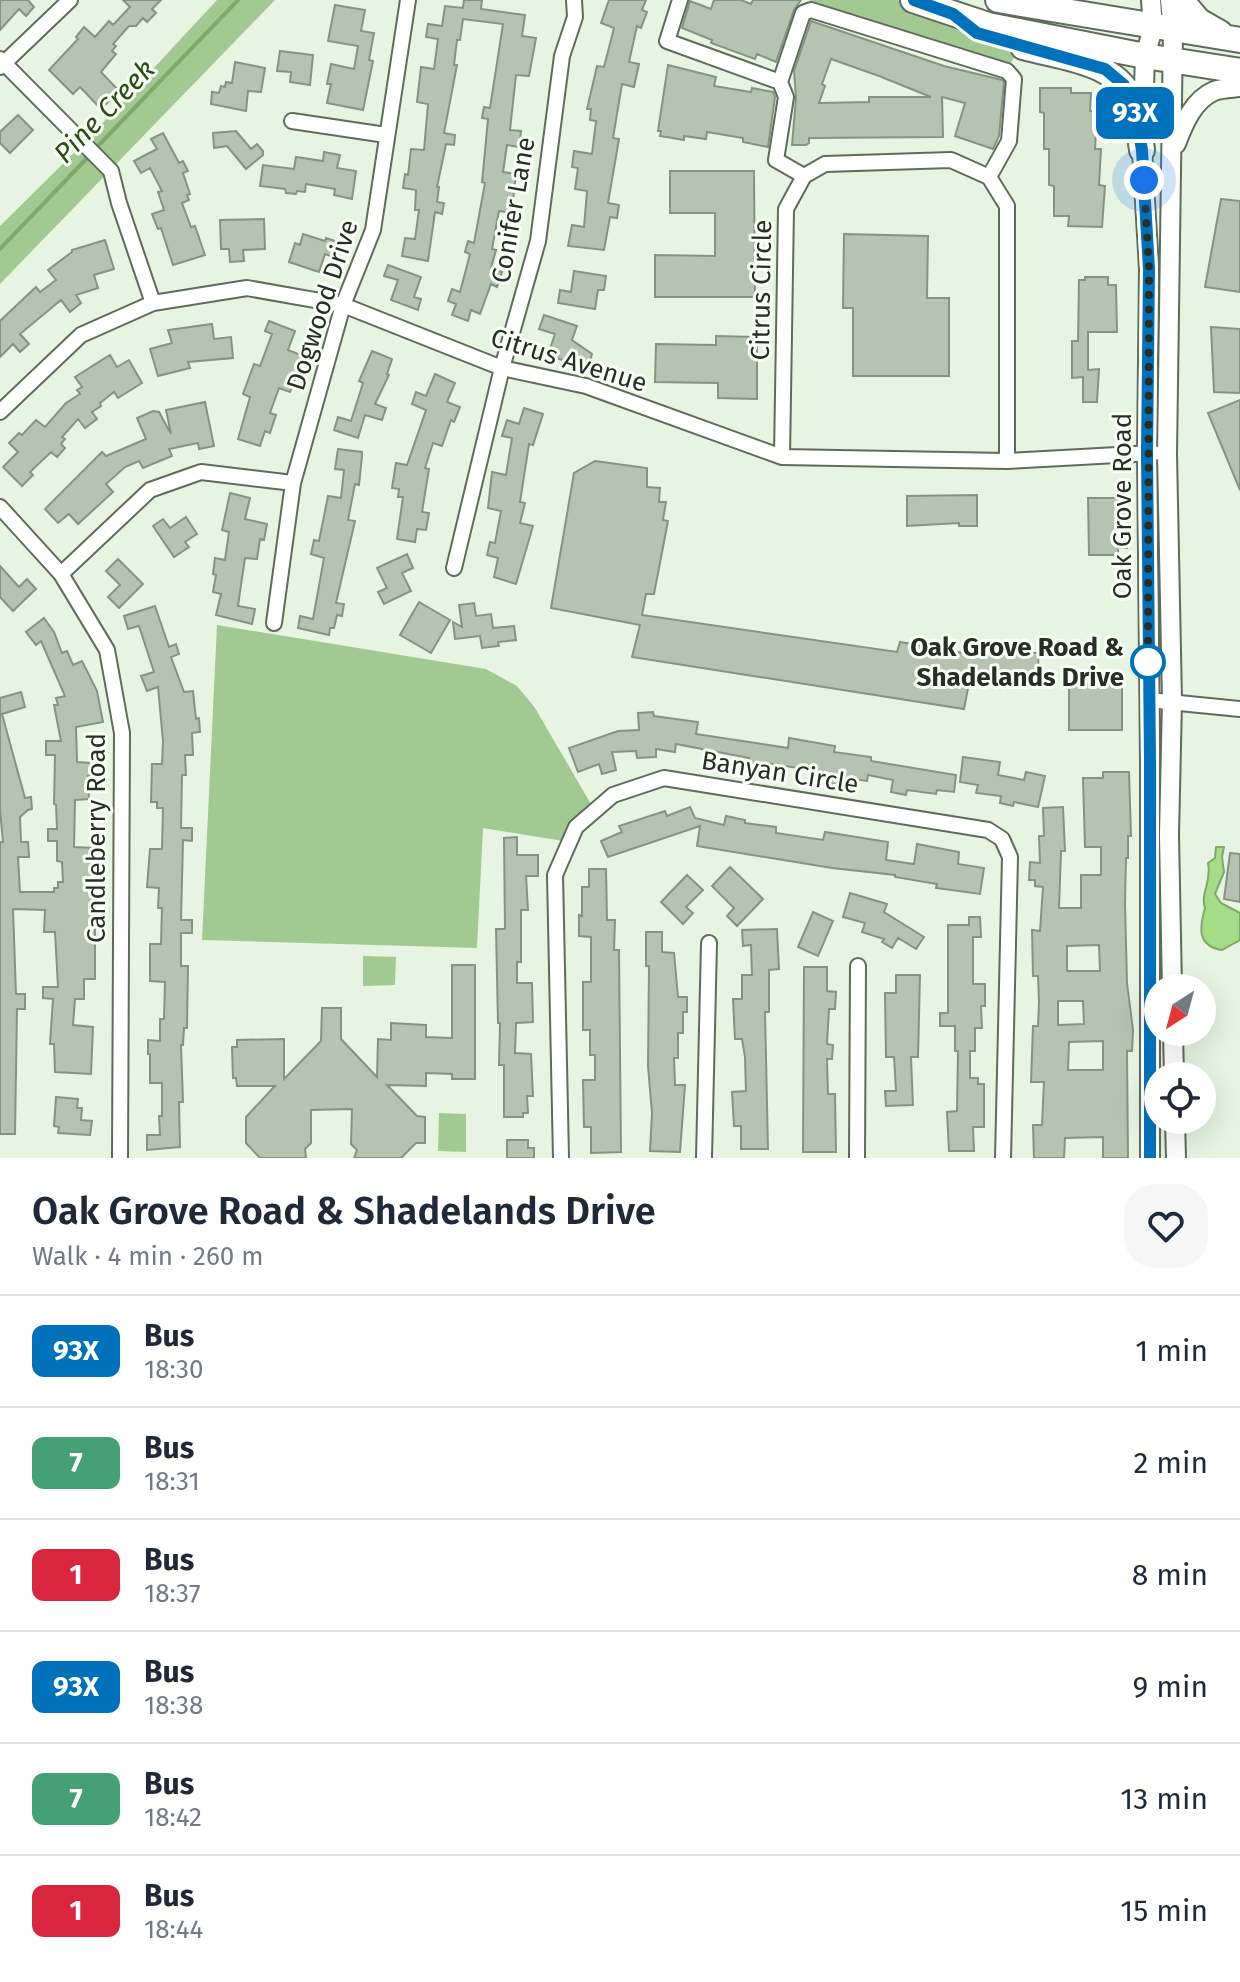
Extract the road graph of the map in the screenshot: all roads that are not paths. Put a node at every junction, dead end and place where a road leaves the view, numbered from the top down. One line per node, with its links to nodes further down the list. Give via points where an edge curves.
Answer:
1 (70, 0): 17 (street)
2 (408, 0): 22 (street, Dogwood Drive)
3 (574, 0): 29 (street, Conifer Lane, via 538,241)
4 (680, 0): 19 (street, via 667,41)
5 (913, 0): 11 (highway)
6 (998, 0): 12 (highway)
7 (1122, 0): 12 (highway)
8 (1151, 0): 13 (main road, Oak Grove Road)
9 (1170, 0): 13 (main road, Oak Grove Road)
10 (1181, 0): 14 (highway, via 1199,21)
11 (953, 14): 15 (highway); 23 (highway, via 977,33 1105,69 1124,85 1134,105)
12 (1094, 17): 13 (highway)
13 (1163, 29): 14 (highway); 15 (main road, Oak Grove Road); 16 (main road, Oak Grove Road)
14 (1235, 39)
15 (1145, 56): 16 (highway); 23 (main road, Oak Grove Road)
16 (1172, 60): 18 (highway); 24 (main road, Oak Grove Road)
17 (1, 63): 27 (street, via 111,171)
18 (1240, 71)
19 (780, 82): 25 (street, via 786,97 776,160); 26 (street, via 803,13 811,10 1007,71 1014,79 1009,141)
20 (1240, 87): 24 (main road, via 1213,92 1197,104)
21 (292, 121): 22 (street)
22 (386, 135): 28 (street, Dogwood Drive, via 373,230)
23 (1142, 150): 31 (main road, Oak Grove Road, via 1149,269)
24 (1171, 158): 32 (main road, Oak Grove Road)
25 (804, 176): 26 (street, via 825,164 951,160); 33 (street, Citrus Circle, via 786,209)
26 (989, 177): 34 (street, via 1007,206)
27 (153, 303): 28 (street, Citrus Avenue, via 247,288); 30 (street, Citrus Avenue, via 81,335)
28 (343, 305): 29 (street, Citrus Avenue); 35 (street, Dogwood Drive)
29 (502, 368): 33 (street, Citrus Avenue, via 586,386); 37 (street, Conifer Lane)
30 (0, 412)
31 (1147, 453): 32 (street, Citrus Avenue); 34 (street, Citrus Avenue); 40 (main road, Oak Grove Road)
32 (1167, 454): 41 (main road, Oak Grove Road)
33 (782, 457): 34 (street, Citrus Avenue)
34 (1007, 461)
35 (293, 483): 38 (street, via 201,472 150,490); 39 (street, Dogwood Drive)
36 (0, 507): 38 (street, Candleberry Road)
37 (454, 568)
38 (61, 574): 47 (street, Candleberry Road, via 107,650 122,733)
39 (274, 623)
40 (1149, 700): 41 (street); 52 (main road, Oak Grove Road)
41 (1172, 701): 42 (street); 45 (main road, Oak Grove Road)
42 (1240, 709)
43 (709, 943): 49 (street)
44 (858, 966): 50 (street)
45 (1172, 974)
46 (1175, 1134): 53 (main road)
47 (120, 1158)
48 (561, 1158): 51 (street, Banyan Circle, via 555,875 576,827 613,795 664,778 988,830 1002,839 1010,857)
49 (704, 1158)
50 (857, 1158)
51 (1003, 1158)
52 (1150, 1158)
53 (1176, 1158)

